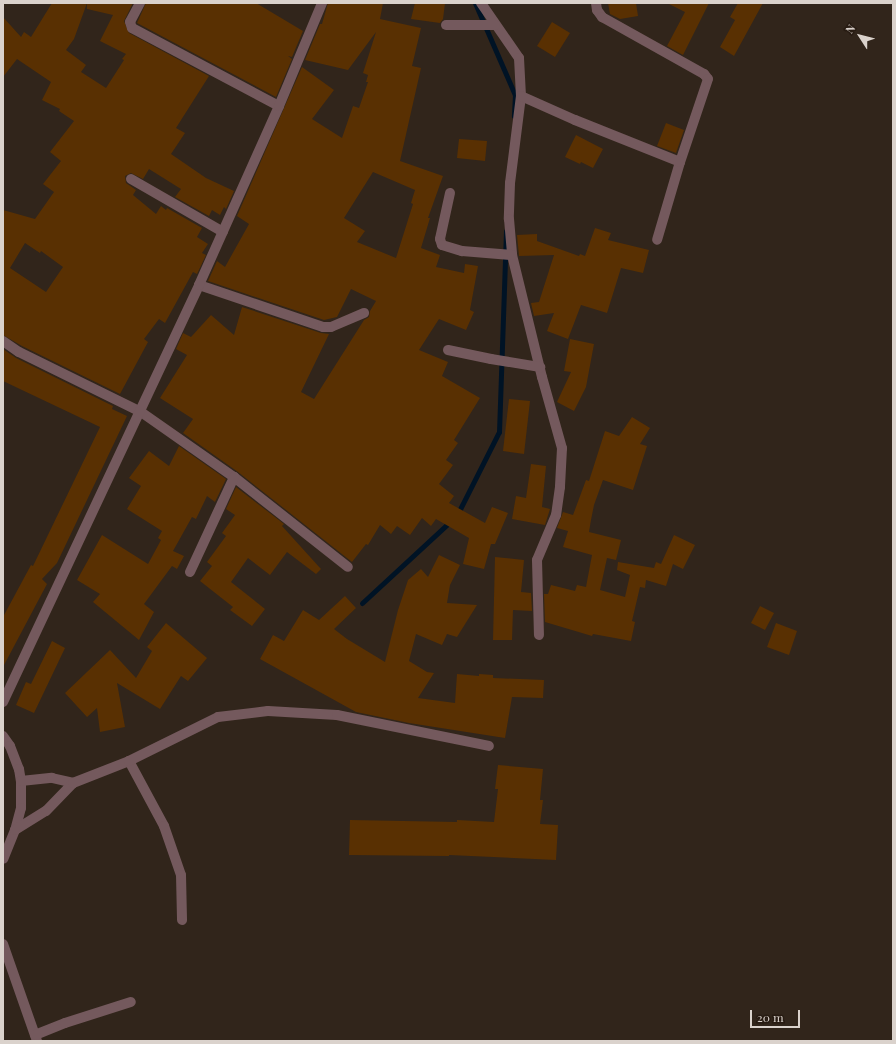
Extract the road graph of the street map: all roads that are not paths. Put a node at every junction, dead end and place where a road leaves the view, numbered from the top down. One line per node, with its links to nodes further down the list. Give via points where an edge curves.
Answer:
1 (140, 3): 8 (street, via 130,22 132,28)
2 (322, 3): 8 (street)
3 (481, 3): 6 (street)
4 (596, 3): 9 (street, via 602,17 704,74 708,79)
5 (446, 25): 6 (street)
6 (490, 25): 7 (street, via 510,43 519,58)
7 (521, 96): 9 (street); 14 (street, via 510,183)
8 (279, 106): 12 (street)
9 (680, 162): 13 (street)
10 (131, 179): 12 (street)
11 (450, 193): 14 (street, via 440,239 442,245 462,252)
12 (223, 232): 15 (street)
13 (657, 240)
14 (509, 255): 19 (street)
15 (199, 285): 16 (street, via 323,327 331,327); 20 (street)
16 (364, 313)
17 (3, 341): 20 (street, via 19,352)
18 (448, 350): 19 (street)
19 (540, 367): 24 (street, via 562,448 557,510 537,560)
20 (140, 412): 21 (street); 25 (street)
21 (234, 477): 22 (street); 23 (street)
22 (348, 566)
23 (190, 572)
24 (539, 635)
25 (3, 702)
26 (3, 736): 29 (street, via 10,746)
27 (489, 746): 28 (street, via 337,715 268,711 218,717)
28 (129, 761): 30 (street); 33 (street, via 164,826 180,874)
29 (21, 781): 30 (street, via 52,778); 31 (street, via 21,808)
30 (73, 783): 31 (street, via 46,811)
31 (15, 830): 32 (street)
32 (3, 860)
33 (182, 920)
34 (3, 944): 36 (street)
35 (131, 1002): 36 (street, via 65,1023)
36 (36, 1038)

